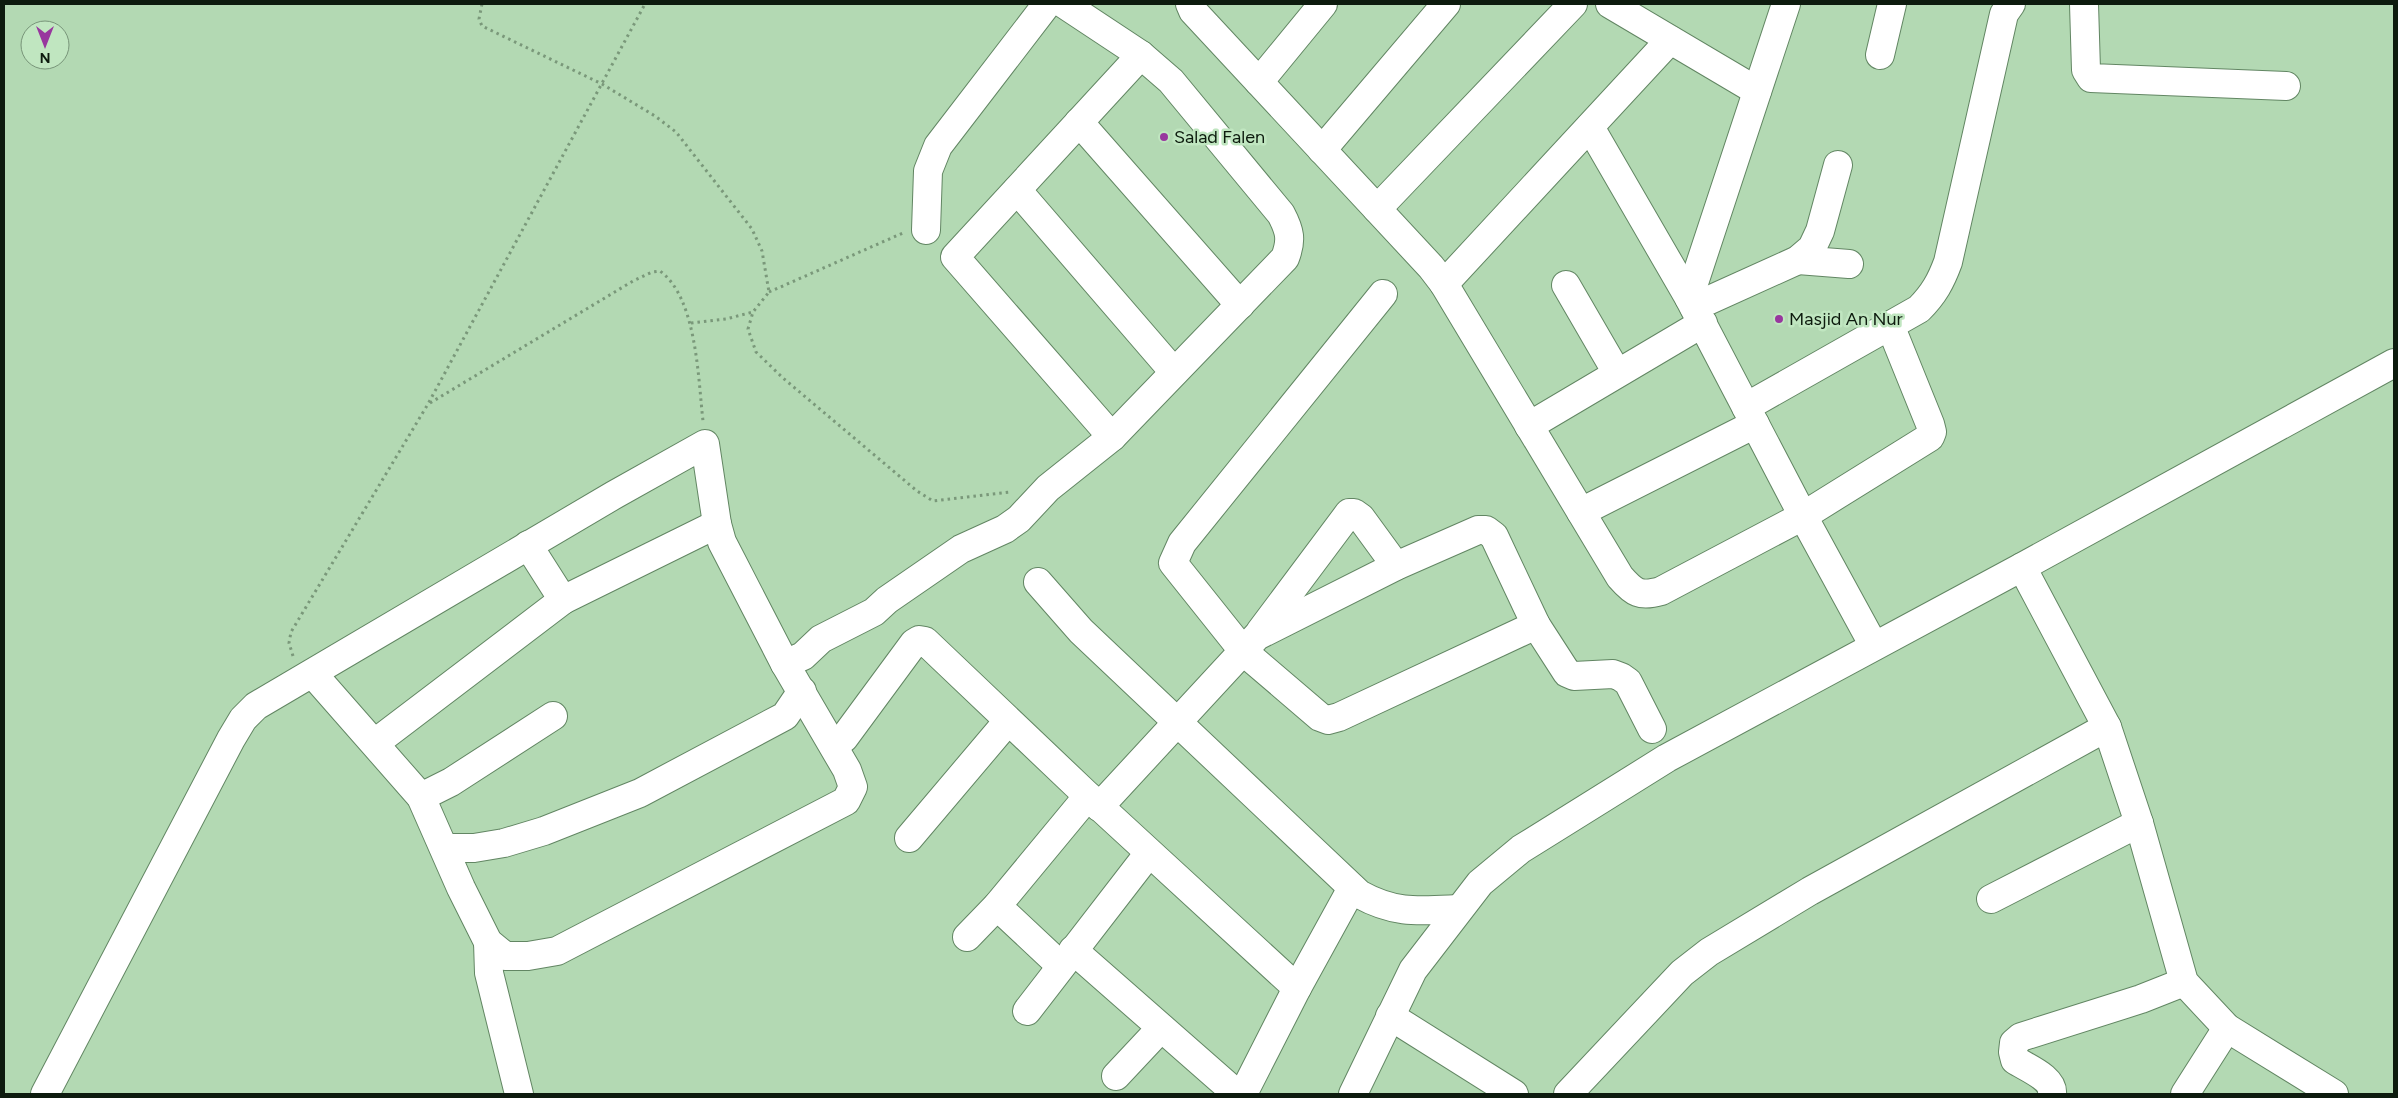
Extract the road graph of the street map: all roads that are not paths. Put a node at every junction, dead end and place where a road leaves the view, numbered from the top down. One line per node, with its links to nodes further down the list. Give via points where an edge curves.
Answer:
1 (1047, 4): 24 (street, via 938,146 928,171)
2 (1064, 4): 13 (street)
3 (1190, 4): 15 (street)
4 (1323, 4): 15 (street)
5 (1446, 4): 20 (street)
6 (1573, 4): 23 (street)
7 (1610, 4): 12 (street)
8 (1892, 4): 14 (street)
9 (2011, 4): 32 (street, via 2004,14 1941,283 1919,309)
10 (2084, 4): 16 (street, via 2086,70 2091,78)
11 (1782, 5): 17 (street)
12 (1670, 40): 17 (street); 19 (street)
13 (1141, 55): 18 (street); 30 (street, via 1171,81 1281,214 1290,230 1291,244 1285,258)
14 (1880, 55)
15 (1259, 82): 20 (street)
16 (2286, 86)
17 (1757, 91): 31 (street)
18 (1079, 122): 22 (street); 30 (street)
19 (1590, 127): 27 (street); 31 (street)
20 (1322, 150): 23 (street)
21 (1838, 165): 25 (street, via 1820,230 1812,248)
22 (1017, 190): 34 (street); 38 (street, via 955,257)
23 (1377, 209): 27 (street)
24 (926, 230)
25 (1798, 260): 26 (street); 31 (street)
26 (1849, 264)
27 (1444, 284): 37 (street)
28 (1566, 285): 35 (street)
29 (1383, 294): 48 (street, via 1176,553 1173,563)
30 (1240, 305): 34 (street)
31 (1695, 309): 35 (street); 36 (street)
32 (1890, 325): 36 (street); 40 (street, via 1930,424 1931,434)
33 (2394, 363): 44 (street)
34 (1174, 372): 38 (street)
35 (1617, 373): 37 (street)
36 (1750, 416): 39 (street); 40 (street)
37 (1529, 426): 39 (street)
38 (1112, 437): 50 (street, via 1048,488 1005,529 961,549 874,612 821,639 803,656)
39 (1581, 512): 40 (street, via 1620,577 1632,590 1647,595 1661,591)
40 (1803, 516): 49 (street)
41 (717, 524): 42 (street, via 705,444); 46 (street); 50 (street, via 722,542)
42 (528, 545): 46 (street); 51 (street)
43 (1396, 566): 47 (street, via 1464,535 1486,530 1494,536); 48 (street); 48 (street, via 1361,518 1349,513)
44 (2022, 567): 49 (street); 56 (street)
45 (1038, 582): 55 (street, via 1081,632)
46 (563, 600): 59 (street)
47 (1536, 624): 48 (street, via 1328,720 1320,717); 57 (street, via 1567,673 1582,677 1613,674 1628,682)
48 (1250, 644): 55 (street)
49 (1874, 646): 69 (street, via 1667,758 1521,849 1480,883)
50 (785, 664): 52 (street)
51 (312, 674): 59 (street); 80 (street, via 256,706 244,719)
52 (802, 691): 64 (street, via 785,716 640,793 544,831 504,843); 71 (street, via 847,770 853,787 846,800 557,951 505,956)
53 (553, 716): 60 (street, via 451,782)
54 (1008, 721): 58 (street, via 920,640 914,643); 61 (street); 63 (street)
55 (1179, 722): 61 (street); 66 (street)
56 (2107, 727): 62 (street); 86 (street, via 1810,891 1709,952 1682,973)
57 (1652, 729)
58 (844, 738)
59 (375, 742): 60 (street)
60 (421, 797): 64 (street)
61 (1094, 802): 65 (street); 68 (street)
62 (2139, 823): 67 (street); 73 (street)
63 (909, 838)
64 (444, 848): 71 (street)
65 (1149, 853): 72 (street); 74 (street)
66 (1352, 888): 69 (street, via 1379,905 1397,909); 74 (street)
67 (1991, 899)
68 (997, 906): 70 (street); 72 (street)
69 (1458, 909): 76 (street, via 1413,970)
70 (967, 937)
71 (488, 942): 81 (street, via 489,973)
72 (1067, 957): 75 (street); 77 (street)
73 (2184, 982): 78 (street); 87 (street, via 2021,1037 2014,1043 2016,1060 2047,1081)
74 (1296, 988): 83 (street)
75 (1026, 1010)
76 (1390, 1016): 84 (street); 85 (street)
77 (1161, 1028): 79 (street); 82 (street)
78 (2227, 1028): 88 (street); 89 (street)
79 (1116, 1076)
80 (45, 1094)
81 (519, 1094)
82 (1237, 1094)
83 (1243, 1094)
84 (1353, 1094)
85 (1514, 1094)
86 (1568, 1094)
87 (2052, 1094)
88 (2184, 1094)
89 (2334, 1094)

